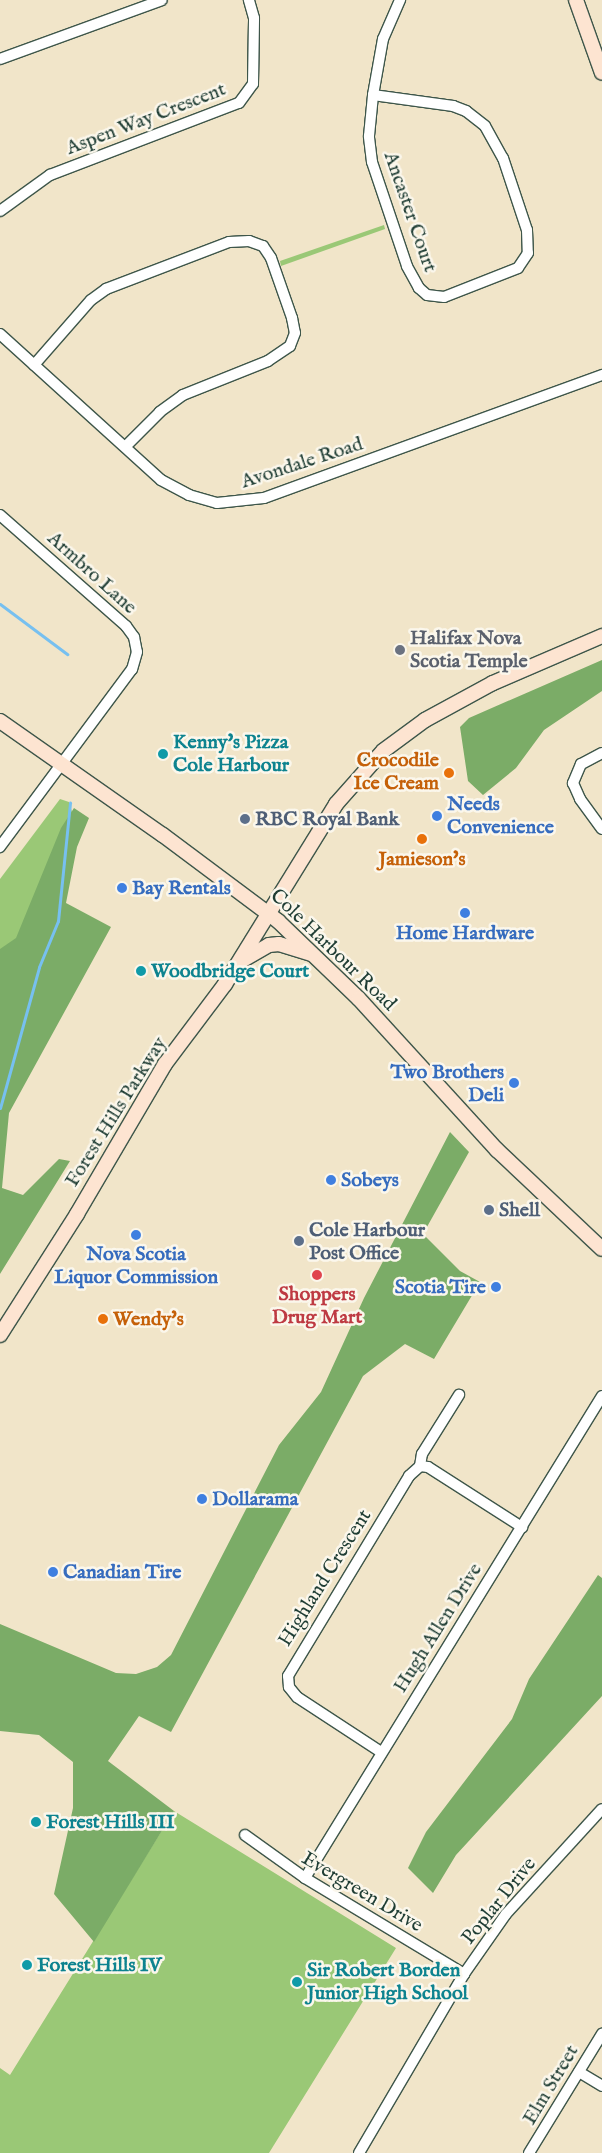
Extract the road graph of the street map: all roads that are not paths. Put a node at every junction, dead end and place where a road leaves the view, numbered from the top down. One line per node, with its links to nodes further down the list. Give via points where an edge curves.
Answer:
1 (162, 0): 5 (street)
2 (249, 0): 8 (street, Aspen Way Crescent, via 254,18 253,84 240,103 61,170)
3 (400, 0): 7 (street, Ancaster Court, via 383,39)
4 (576, 0): 6 (main road)
5 (0, 59)
6 (602, 71)
7 (373, 95): 7 (street, Ancaster Court, via 369,136 372,162 407,266 419,288 427,295 444,297 518,268 529,251 527,230 503,158 485,126 466,111 453,106)
8 (0, 211)
9 (0, 334): 10 (street, Avondale Road)
10 (34, 365): 12 (street, Avondale Road); 12 (street, via 91,300 106,289 233,241 249,240 263,246 271,258 292,318 295,334 290,346 268,361 173,401)
11 (602, 375): 12 (street, Avondale Road, via 248,501 217,502 188,495 162,480)
12 (126, 447)
13 (0, 514): 17 (street, Armbro Lane, via 126,626 136,644 137,656 132,670)
14 (602, 636): 20 (main road, Forest Hills Parkway, via 493,683 425,720 390,745 336,804)
15 (0, 721): 17 (main road, Cole Harbour Road)
16 (602, 753): 18 (street, via 581,764 573,783 580,799)
17 (59, 766): 19 (street, Armbro Lane); 20 (main road, Cole Harbour Road, via 163,835)
18 (602, 829)
19 (0, 847)
20 (269, 913): 21 (main road, Cole Harbour Road); 22 (main road, Forest Hills Parkway)
21 (312, 954): 22 (main road, via 279,944 265,946); 23 (main road, Cole Harbour Road, via 359,999 497,1150)
22 (238, 964): 24 (main road, Forest Hills Parkway, via 166,1064)
23 (602, 1250)
24 (0, 1335)
25 (459, 1395): 27 (street, Highland Crescent, via 422,1454)
26 (602, 1396): 28 (street, Hugh Allen Drive)
27 (420, 1466): 28 (street, via 428,1467); 29 (street, Highland Crescent, via 409,1476 288,1676 289,1687 296,1698)
28 (522, 1527): 29 (street, Hugh Allen Drive)
29 (381, 1752): 32 (street, Hugh Allen Drive)
30 (602, 1809): 33 (street, Poplar Drive, via 516,1901)
31 (245, 1834): 32 (street, Evergreen Drive)
32 (305, 1878): 33 (street, Evergreen Drive)
33 (464, 1974): 37 (street, Poplar Drive)
34 (602, 2034): 35 (street, Elm Street)
35 (579, 2072): 36 (street); 38 (street, Elm Street)
36 (602, 2086)
37 (359, 2153)
38 (530, 2153)

